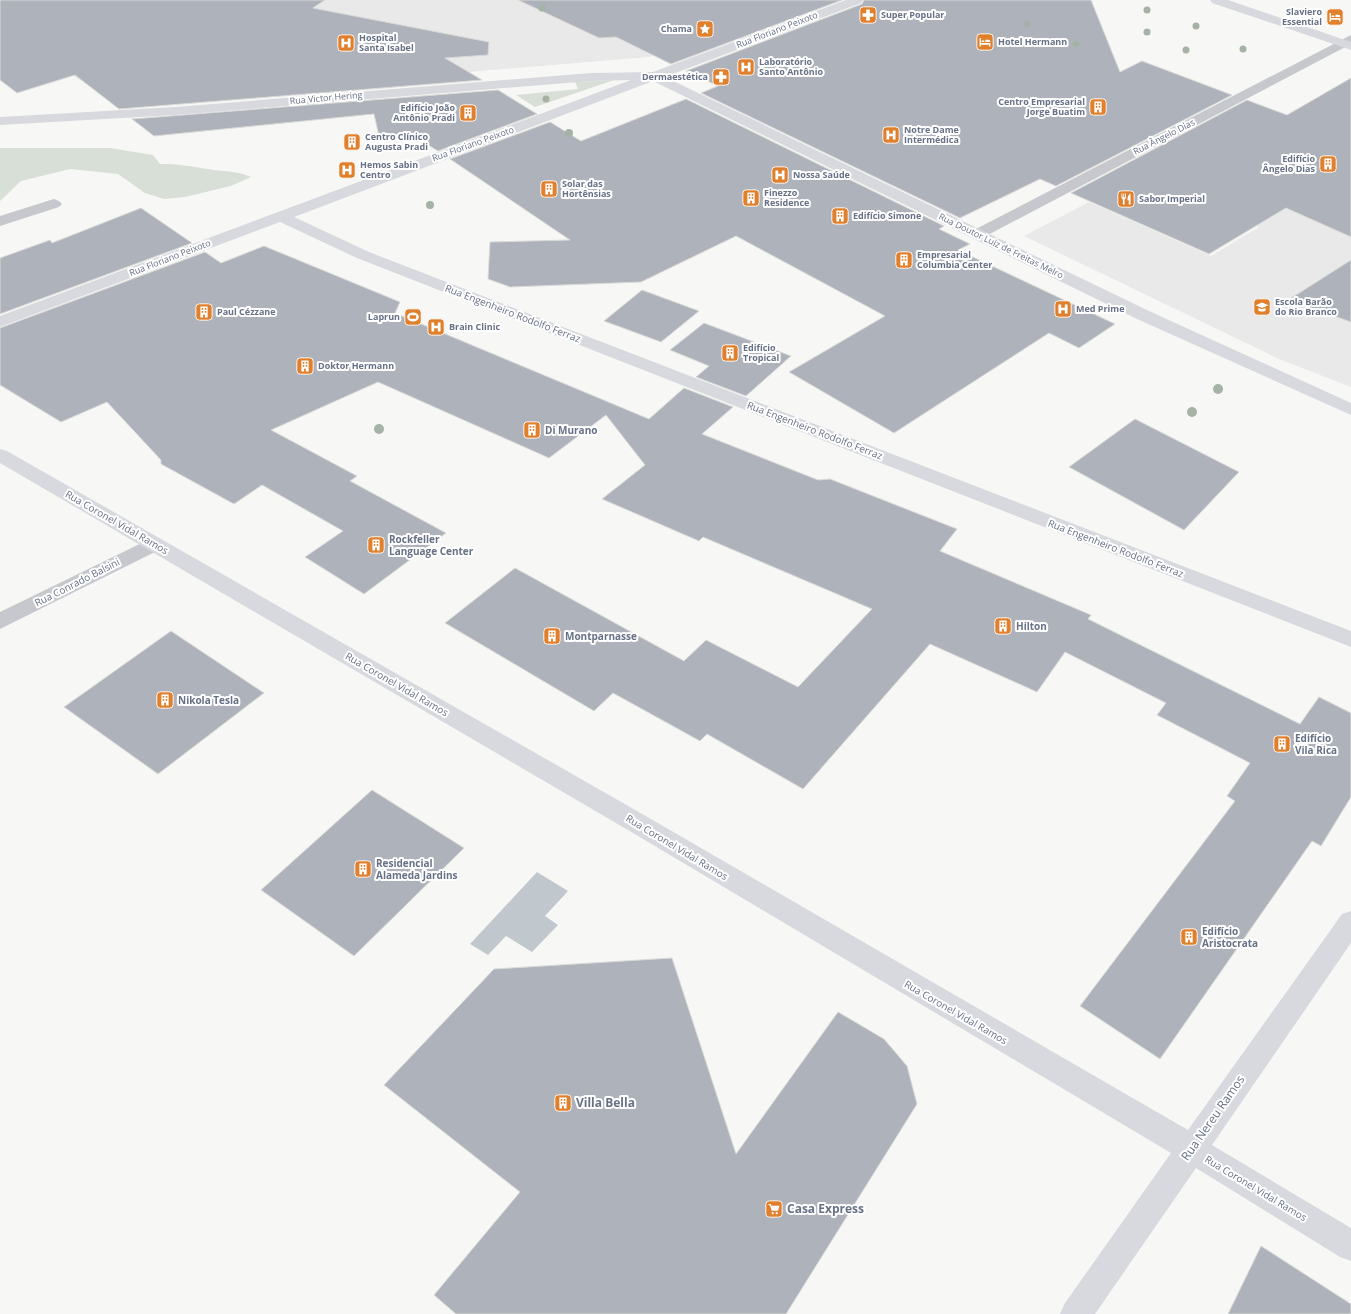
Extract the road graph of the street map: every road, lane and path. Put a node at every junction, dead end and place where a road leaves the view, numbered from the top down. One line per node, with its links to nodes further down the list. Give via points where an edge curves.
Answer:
1 (857, 0): 4 (street, Rua Floriano Peixoto)
2 (1216, 0): 3 (street)
3 (1348, 43): 9 (street, Rua Ângelo Dias)
4 (653, 76): 5 (street, Rua Victor Hering, via 591,77 160,112); 7 (street, Rua Floriano Peixoto); 9 (street, Rua Doutor Luiz de Freitas Melro)
5 (0, 121)
6 (54, 204): 8 (street)
7 (280, 216): 10 (street, Rua Floriano Peixoto); 15 (street, Rua Engenheiro Rodolfo Ferraz, via 370,258)
8 (0, 221)
9 (978, 234): 11 (street, Rua Doutor Luiz de Freitas Melro, via 1143,315)
10 (0, 322)
11 (1351, 410)
12 (0, 455): 13 (street, Rua Coronel Vidal Ramos)
13 (154, 544): 14 (street, Rua Conrado Balsini); 17 (street, Rua Coronel Vidal Ramos, via 649,830)
14 (0, 621)
15 (1351, 639)
16 (1351, 922): 17 (street, Rua Nereu Ramos)
17 (1192, 1149): 18 (street, Rua Coronel Vidal Ramos); 19 (street, Rua Nereu Ramos)
18 (1351, 1246)
19 (1076, 1314)

